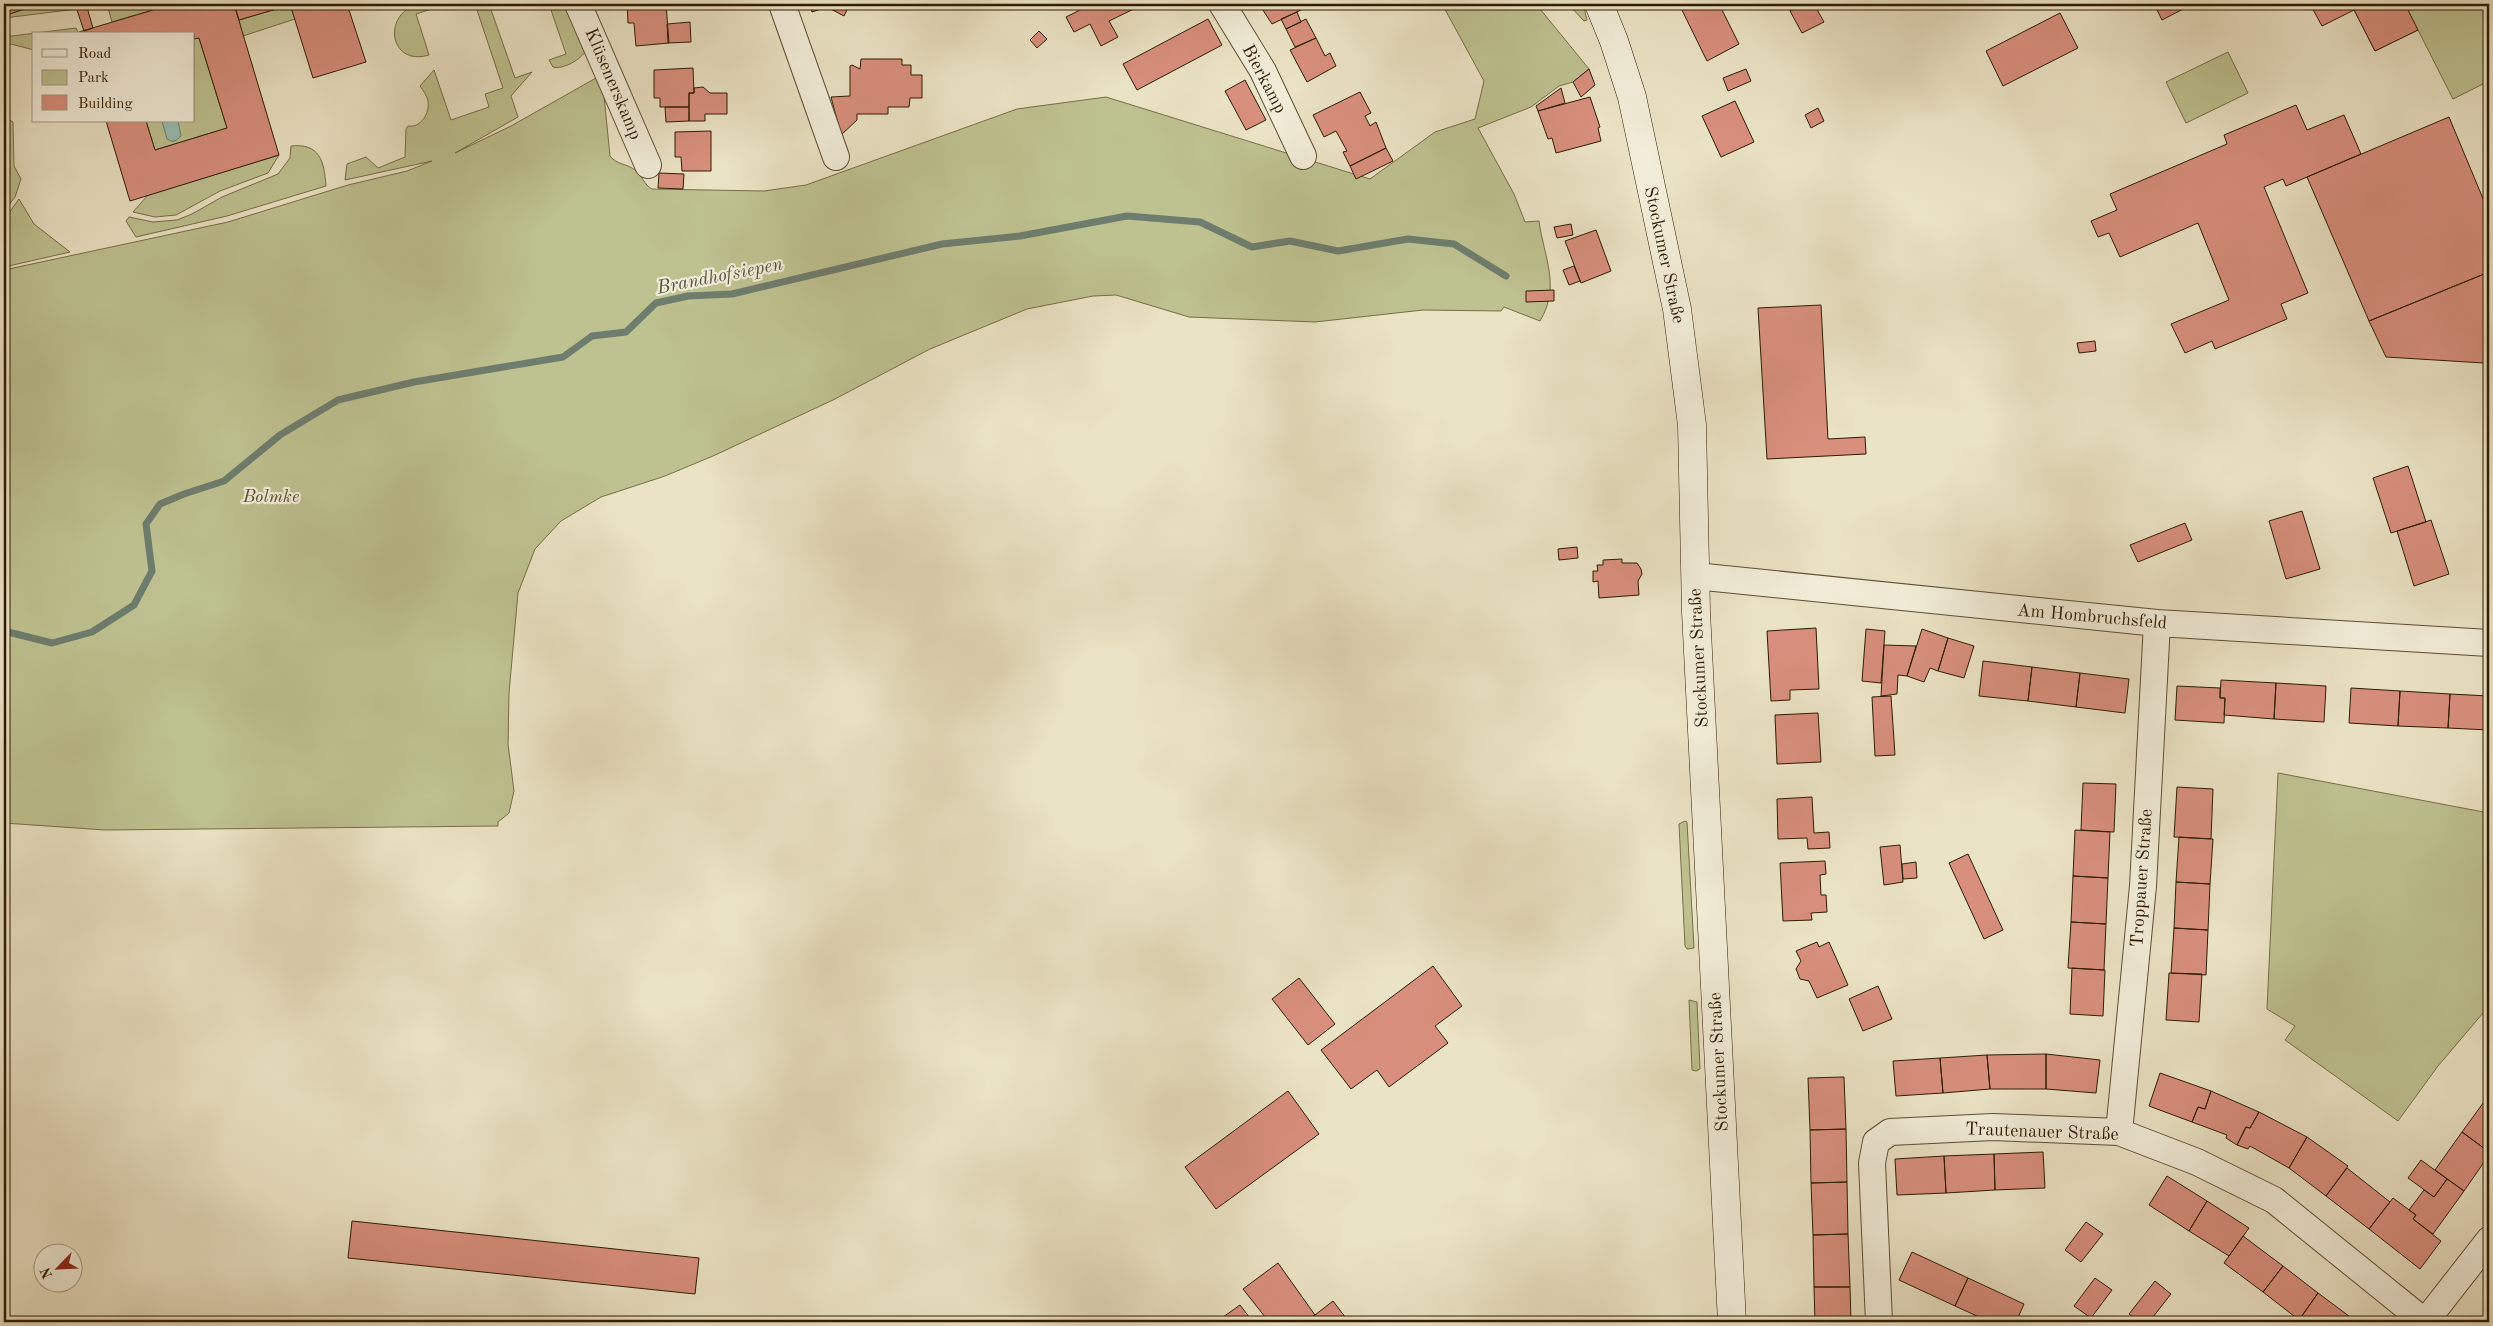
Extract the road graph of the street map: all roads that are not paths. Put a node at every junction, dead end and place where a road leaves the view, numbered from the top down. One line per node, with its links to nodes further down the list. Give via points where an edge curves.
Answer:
1 (578, 4): 7 (street, Klüsenerskamp)
2 (782, 4): 6 (street)
3 (1222, 4): 5 (street, Bierkamp, via 1263,72)
4 (1599, 4): 8 (main road, Stockumer Straße, via 1632,97 1677,309 1692,425)
5 (1303, 156)
6 (836, 157)
7 (648, 165)
8 (1696, 576): 9 (street, Am Hombruchsfeld); 13 (main road, Stockumer Straße)
9 (2157, 624): 10 (street, Am Hombruchsfeld); 11 (street, Troppauer Straße, via 2143,886)
10 (2489, 643)
11 (2119, 1132): 14 (street, Trautenauer Straße, via 1993,1127 1890,1132 1876,1142 1872,1163); 15 (street, Trautenauer Straße, via 2197,1162 2274,1200)
12 (2489, 1240): 15 (street)
13 (1732, 1322)
14 (1879, 1322)
15 (2425, 1322)

